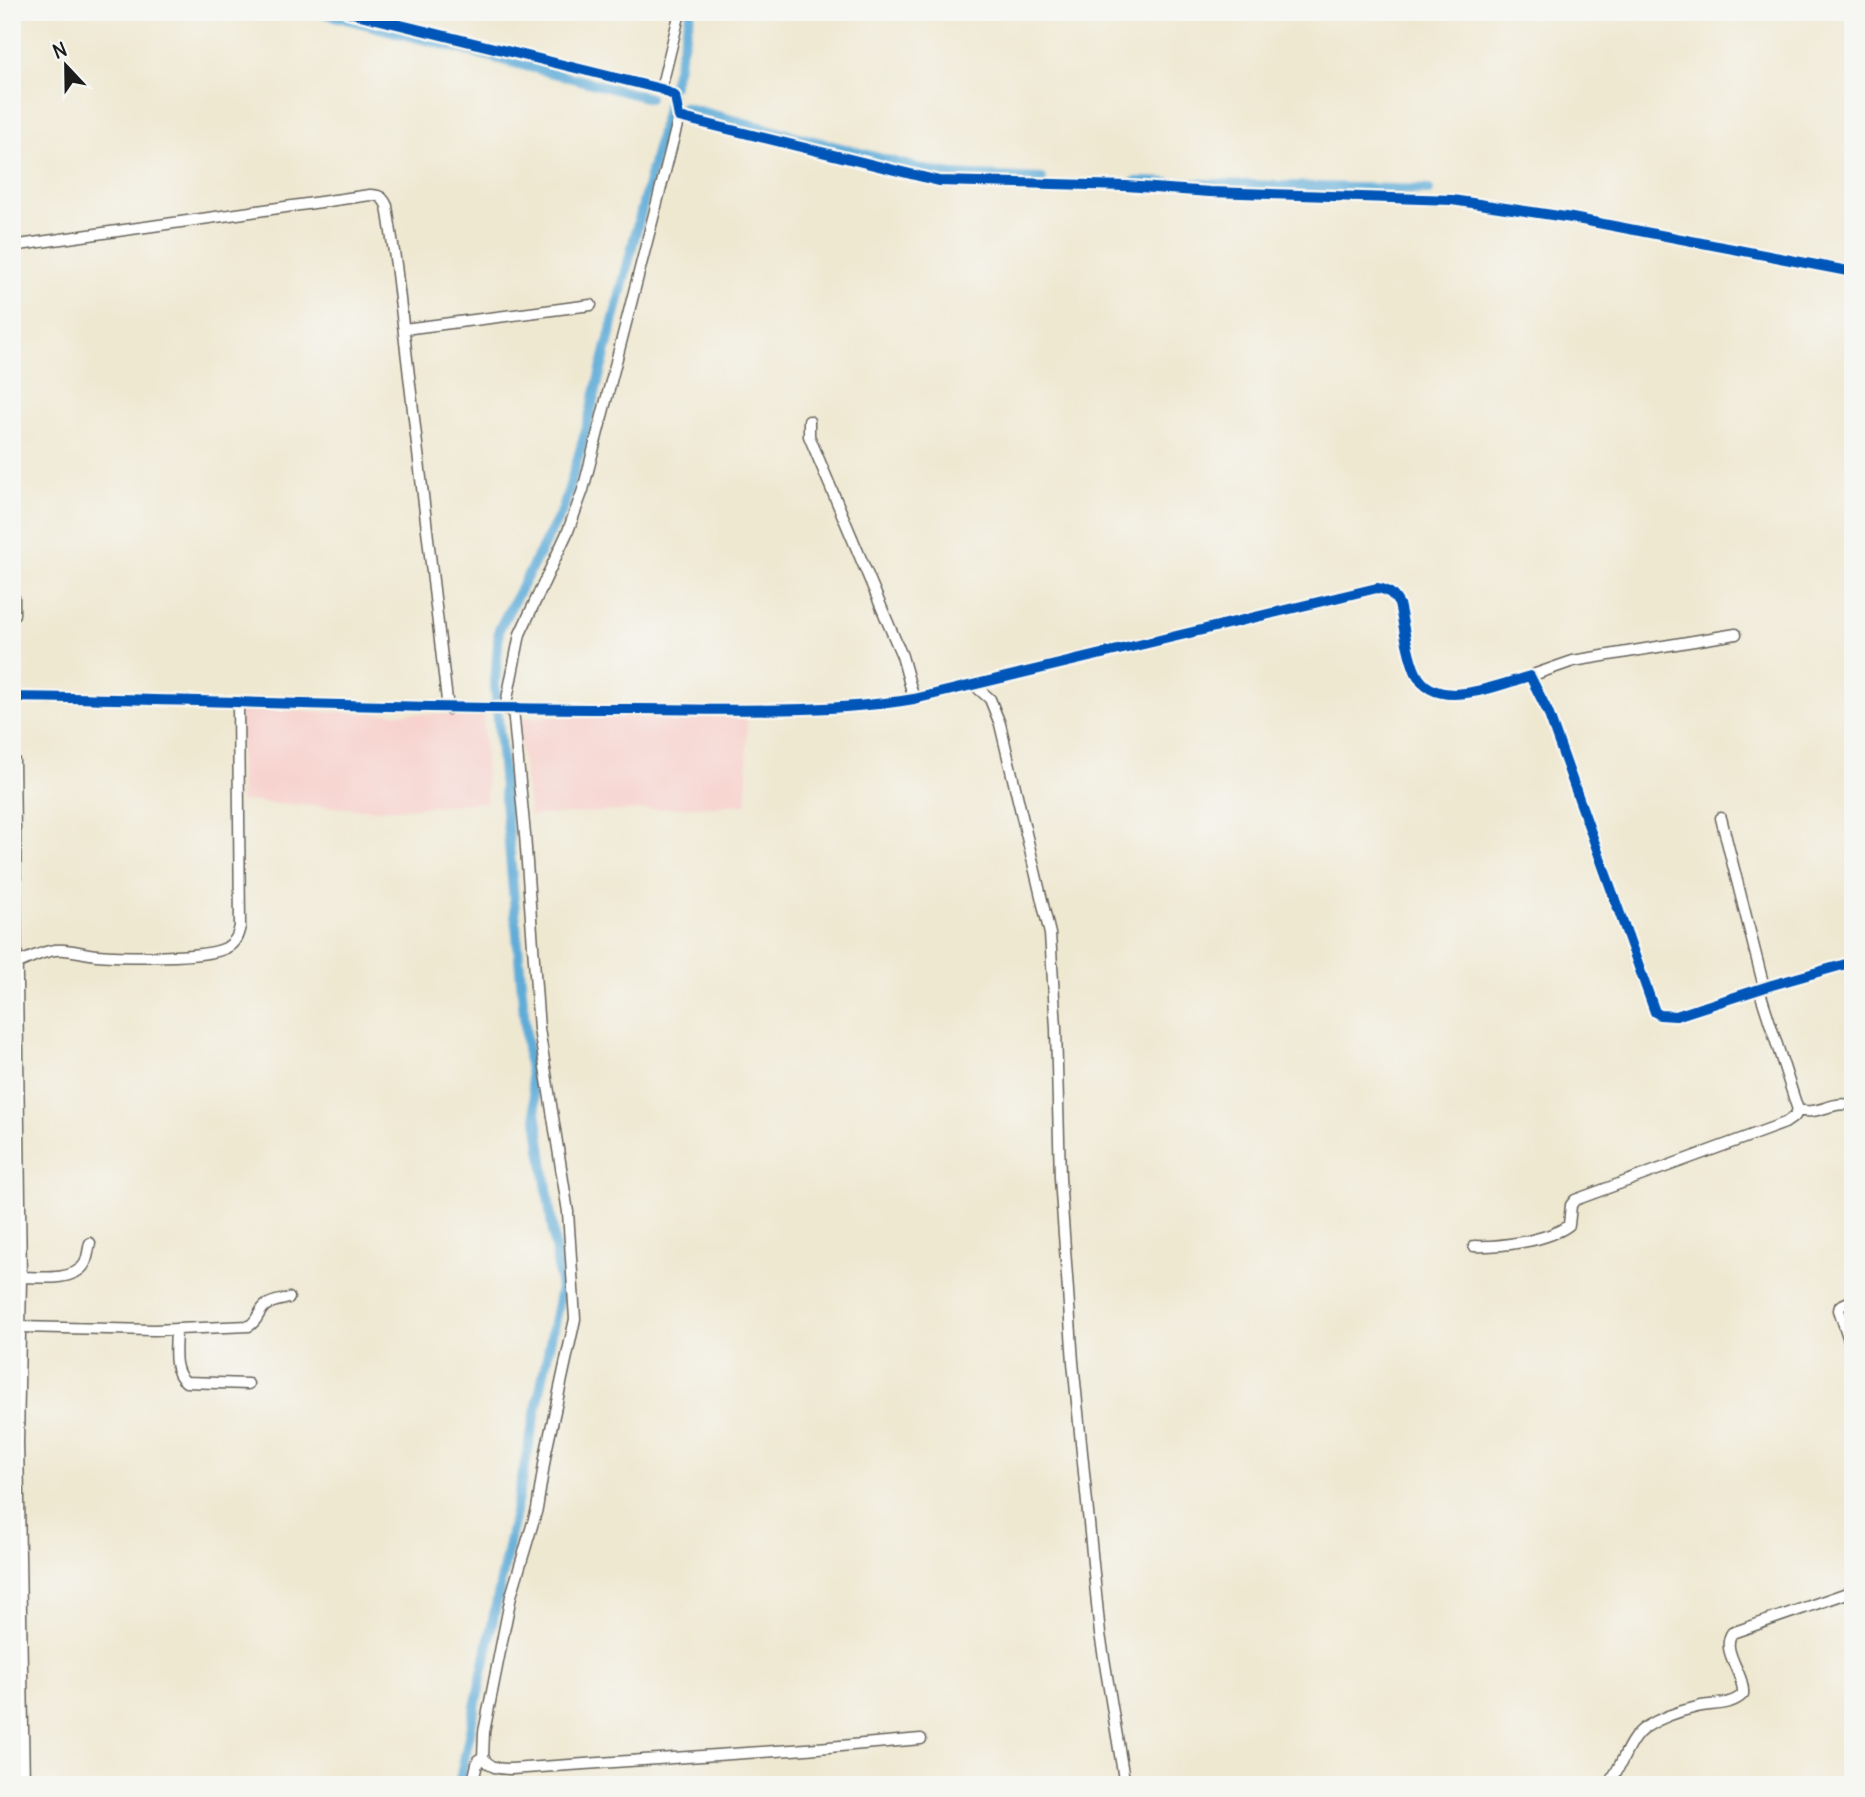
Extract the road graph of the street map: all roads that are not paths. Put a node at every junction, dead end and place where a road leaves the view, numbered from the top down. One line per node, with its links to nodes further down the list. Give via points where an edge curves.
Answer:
1 (348, 12): 3 (street)
2 (680, 12): 3 (street)
3 (661, 89): 4 (street, via 675,96)
4 (679, 117): 6 (street, via 939,181 1452,200); 21 (street, via 583,490 520,634)
5 (12, 246): 8 (street, via 379,195 387,206)
6 (1853, 272)
7 (591, 305): 8 (street)
8 (404, 329): 20 (street)
9 (809, 421): 17 (street, via 809,436 902,656)
10 (12, 598): 11 (main road)
11 (12, 614)
12 (1736, 635): 13 (street, via 1573,661)
13 (1530, 676): 14 (street, via 1463,694 1430,691 1414,670 1399,604 1386,590 1377,588); 27 (street, via 1548,712 1655,1012 1676,1016)
14 (995, 679): 15 (street); 18 (street)
15 (973, 684): 17 (street); 18 (street)
16 (12, 697): 19 (street)
17 (914, 699): 21 (street, via 816,708)
18 (990, 699): 47 (street, via 1000,724 1050,934 1073,1362 1100,1634)
19 (238, 703): 20 (street); 26 (street, via 240,926 235,941 226,948 194,955 54,950)
20 (448, 709): 21 (street)
21 (507, 709): 44 (street, via 525,835 539,1029 568,1212 575,1320 537,1509 511,1596)
22 (12, 761): 24 (main road)
23 (1721, 818): 27 (street)
24 (13, 923): 26 (main road)
25 (1853, 962): 27 (street)
26 (14, 965): 28 (main road)
27 (1762, 988): 30 (street)
28 (13, 998): 33 (main road)
29 (1853, 1105): 30 (street)
30 (1798, 1110): 32 (street, via 1785,1123 1575,1200 1569,1225 1557,1231 1506,1246)
31 (90, 1243): 34 (street, via 86,1262 75,1273)
32 (1474, 1246)
33 (16, 1260): 34 (main road)
34 (19, 1277): 37 (main road)
35 (289, 1298): 38 (street, via 264,1306 249,1326)
36 (1853, 1300): 39 (street, via 1839,1310)
37 (19, 1327): 38 (street); 41 (main road)
38 (176, 1329): 40 (street, via 176,1367 182,1380)
39 (1853, 1352)
40 (248, 1384)
41 (15, 1464): 45 (main road)
42 (1853, 1591): 48 (street, via 1732,1633 1728,1646 1742,1694 1726,1704 1688,1710 1643,1729)
43 (921, 1739): 44 (street, via 512,1769 490,1766)
44 (483, 1757): 46 (street, via 478,1760)
45 (22, 1785)
46 (472, 1785)
47 (1125, 1785)
48 (1607, 1785)

